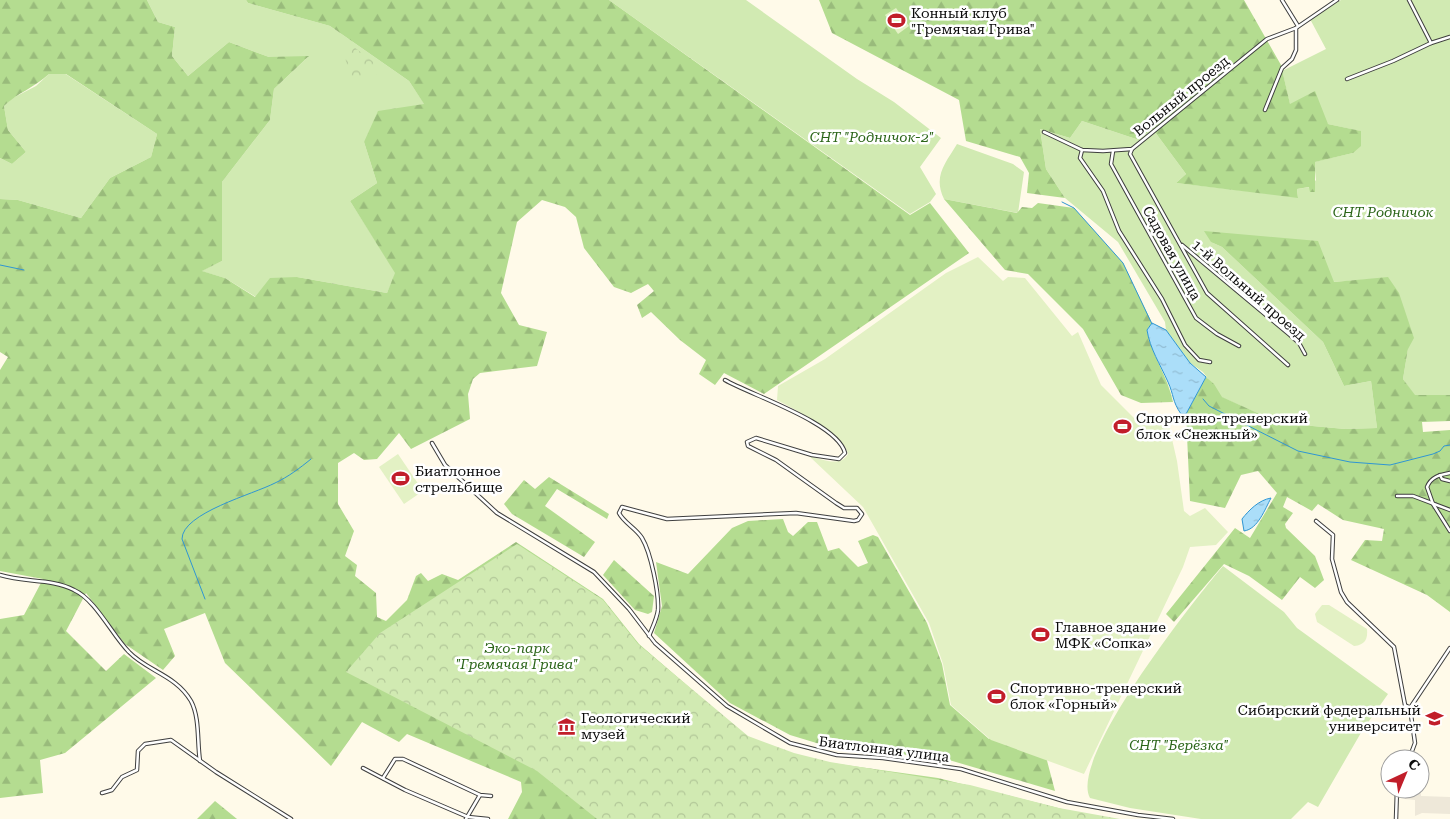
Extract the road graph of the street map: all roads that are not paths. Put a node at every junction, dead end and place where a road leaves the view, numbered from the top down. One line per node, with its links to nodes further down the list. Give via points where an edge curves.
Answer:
1 (1282, 0): 4 (street)
2 (1337, 0): 4 (street, Вольный проезд)
3 (1409, 0): 6 (street)
4 (1297, 27): 8 (street, via 1296,50 1292,60 1282,68); 10 (street, Вольный проезд, via 1267,39)
5 (1450, 37): 6 (street)
6 (1431, 43): 7 (street)
7 (1347, 79)
8 (1265, 110)
9 (1044, 132): 11 (street, Вольный проезд)
10 (1132, 149): 12 (street, Вольный проезд); 13 (street, via 1130,154)
11 (1082, 150): 12 (street, Вольный проезд); 16 (street, via 1080,158 1103,191 1119,231 1162,299 1185,346 1198,360)
12 (1113, 151): 14 (street, Садовая улица, via 1111,164 1196,318)
13 (1179, 242): 15 (street, 1-й Вольный проезд, via 1299,343); 17 (street, via 1207,293)
14 (1239, 346)
15 (1305, 354)
16 (1210, 362)
17 (1288, 365)
18 (725, 380): 29 (street, via 803,416 840,443 846,453 839,459 812,455 756,438 747,442 748,446 776,460 836,503 844,508 858,508 862,514 854,521 796,513 667,518 622,507 621,518 638,532 649,553 658,602 658,613)
19 (432, 443): 29 (street, Биатлонная улица, via 445,464 497,513 594,572)
20 (1450, 473): 21 (street)
21 (1440, 475): 22 (street); 24 (street, via 1429,481 1427,488)
22 (1450, 481)
23 (1397, 496): 24 (street, via 1413,496)
24 (1433, 504): 25 (street); 27 (street)
25 (1450, 510)
26 (1316, 521): 31 (street, via 1333,535 1332,559 1347,602 1394,647 1405,704)
27 (1450, 530)
28 (0, 575): 33 (street, via 56,583 76,591 94,608 130,654 180,687 195,711)
29 (649, 636): 43 (street, Биатлонная улица, via 727,706 790,743 837,755 961,769 1067,802)
30 (1450, 648): 31 (street)
31 (1410, 708): 32 (street)
32 (1413, 749)
33 (200, 761): 36 (street, via 171,740 145,744 138,751 137,770 122,777 112,790); 41 (street)
34 (363, 768): 35 (street)
35 (383, 778): 37 (street, via 395,759 403,759); 40 (street)
36 (102, 793)
37 (480, 795): 38 (street); 40 (street)
38 (491, 796)
39 (1397, 799): 44 (street)
40 (467, 818): 42 (street)
41 (291, 819)
42 (488, 819)
43 (1173, 819)
44 (1396, 819)

